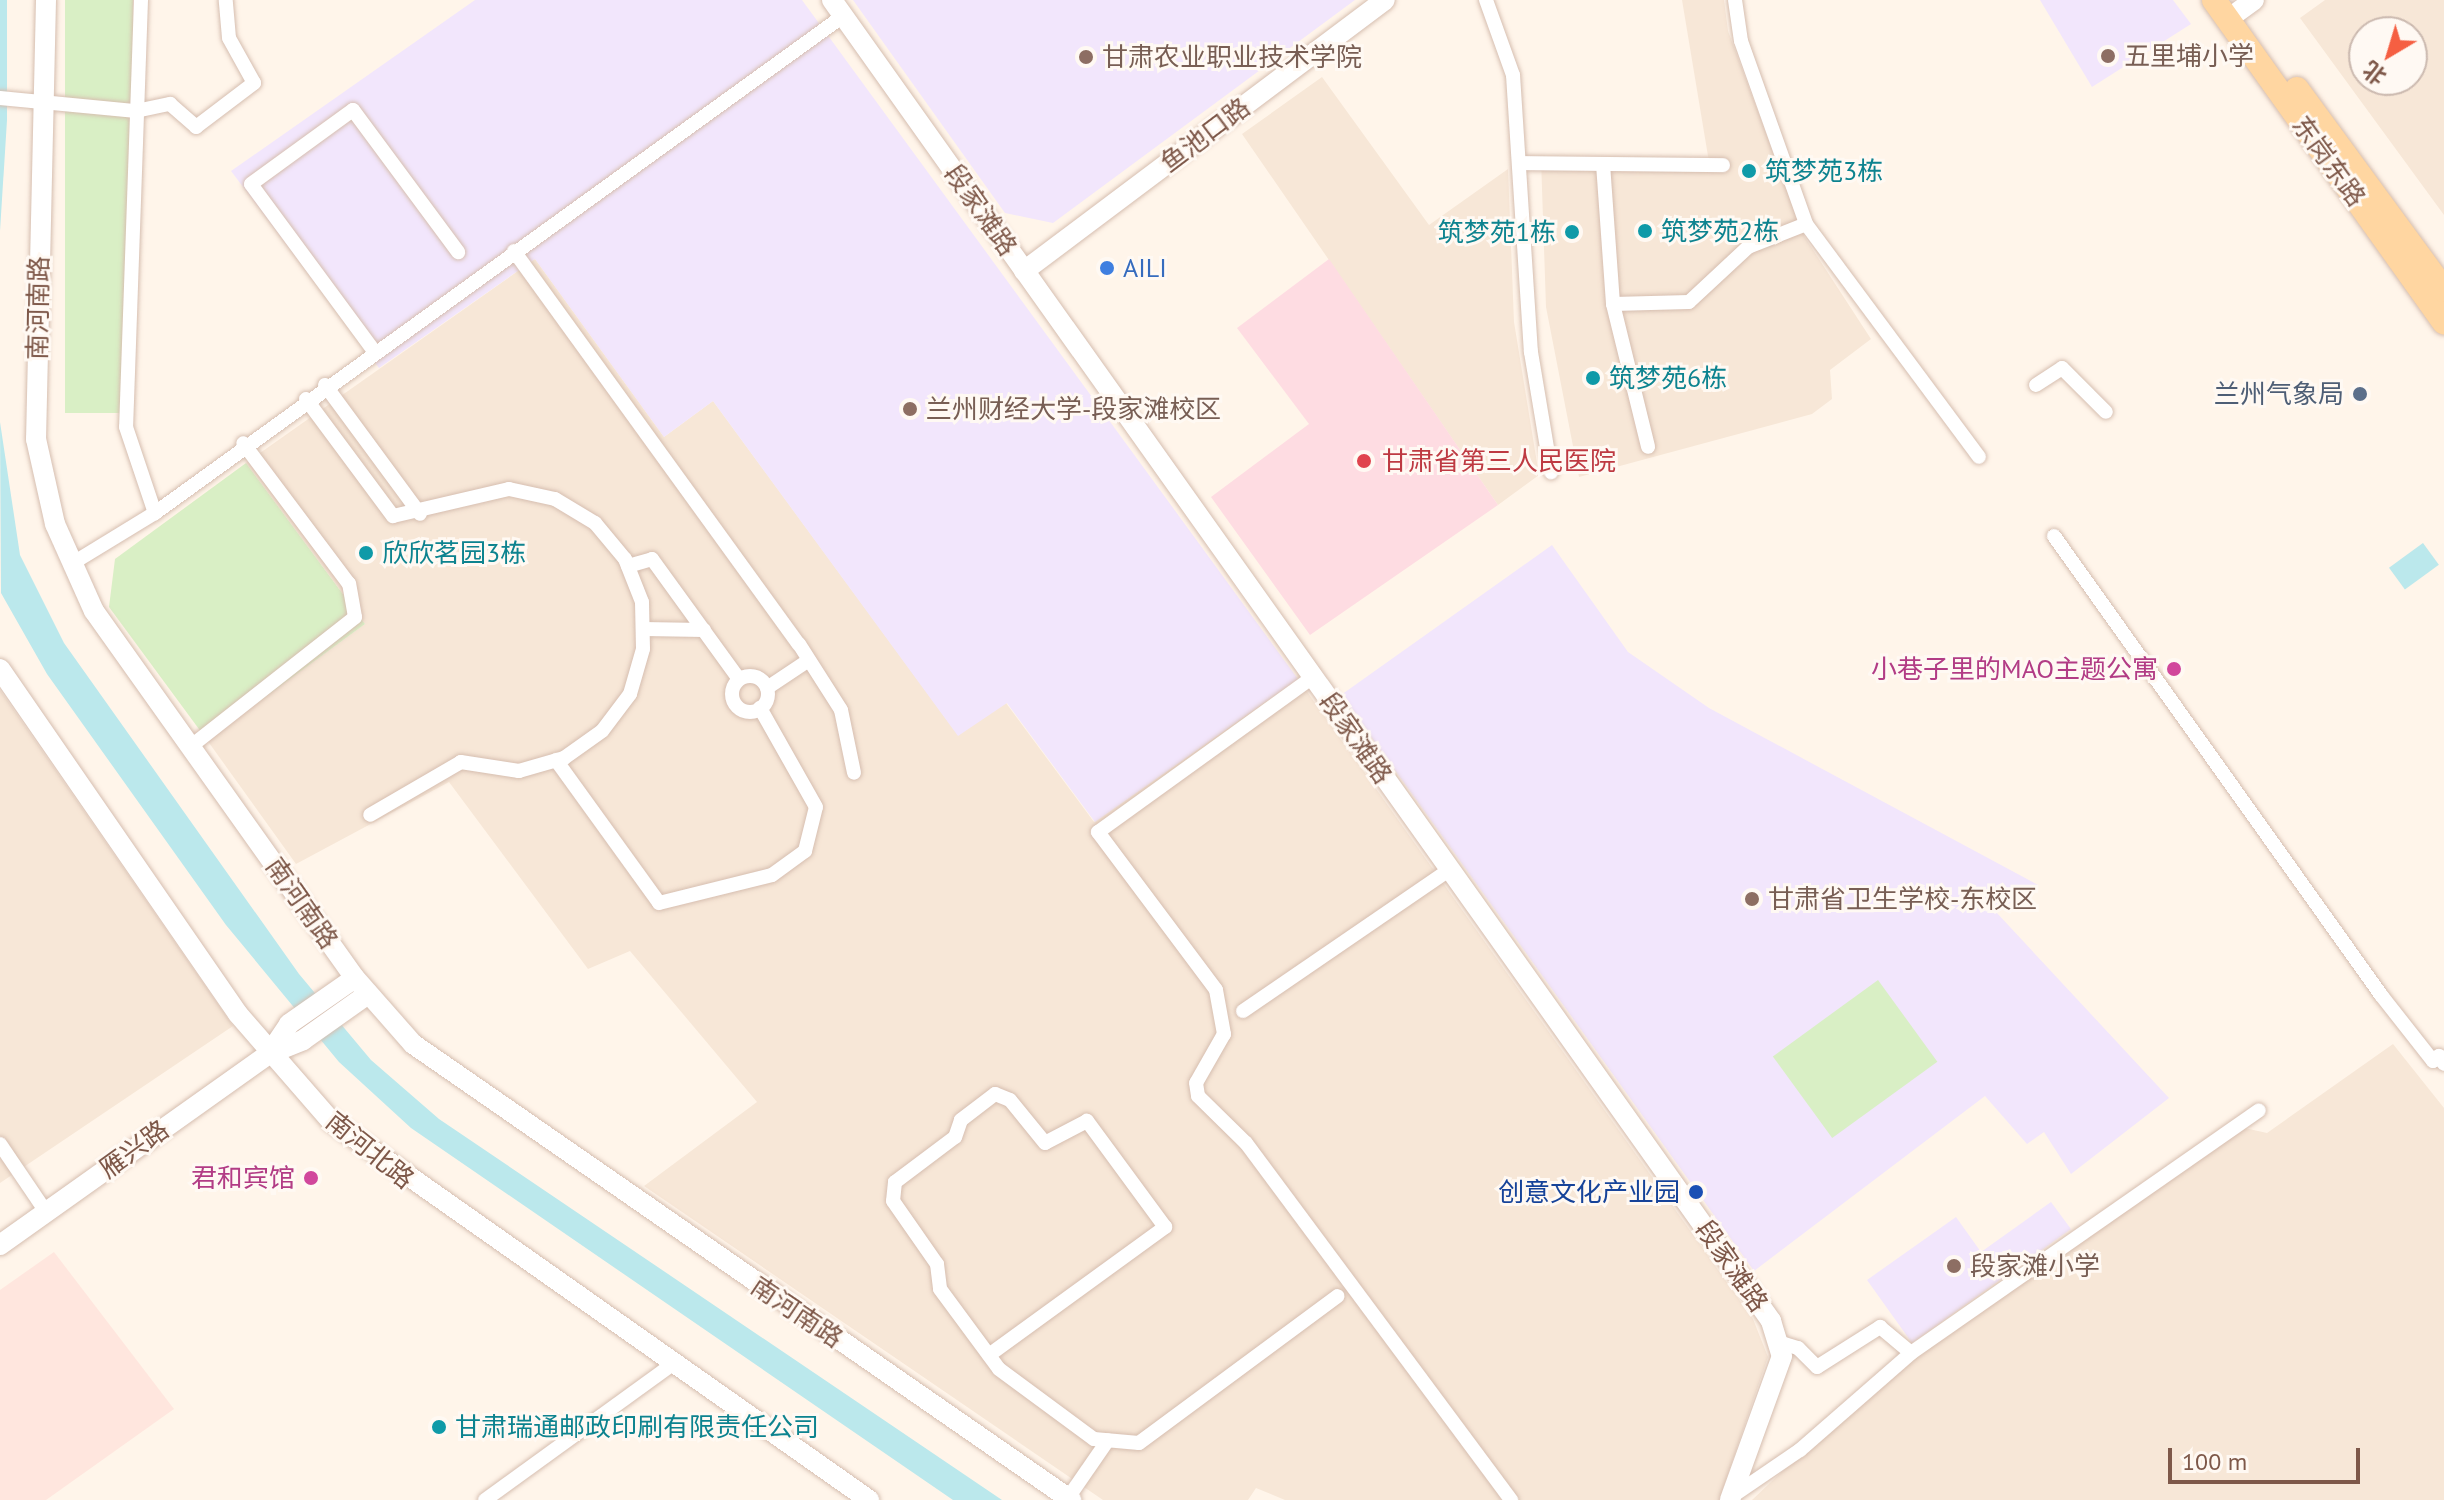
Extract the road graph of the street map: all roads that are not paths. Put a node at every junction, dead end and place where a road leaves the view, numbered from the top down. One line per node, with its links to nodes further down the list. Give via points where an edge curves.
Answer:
1 (46, 0): 10 (street, 南河南路)
2 (141, 0): 11 (street)
3 (226, 0): 11 (street, via 229,38 254,83 196,127 170,104)
4 (1385, 0): 18 (street, 鱼池口路)
5 (1486, 0): 12 (street, via 1513,75)
6 (1735, 0): 15 (street, via 1741,41)
7 (2233, 6): 19 (main road, 东岗东路); 21 (main road, 东岗东路)
8 (837, 8): 16 (street); 18 (street, 段家滩路)
9 (0, 98): 10 (street)
10 (42, 100): 11 (street); 34 (street, 南河南路, via 36,439)
11 (136, 111): 31 (street, via 126,427)
12 (1520, 163): 13 (street); 30 (street, via 1531,352)
13 (1603, 164): 14 (street); 20 (street)
14 (1723, 165)
15 (1806, 224): 20 (street, via 1748,247 1689,302); 29 (street)
16 (514, 251): 22 (street); 38 (street)
17 (458, 252): 22 (street, via 353,110 251,184)
18 (1024, 271): 40 (street, 段家滩路)
19 (2444, 290)
20 (1613, 304): 28 (street)
21 (2444, 322)
22 (374, 351): 23 (street)
23 (325, 385): 25 (street); 32 (street)
24 (2036, 385): 26 (street, via 2062,368)
25 (306, 399): 27 (street); 32 (street, via 393,516)
26 (2106, 412)
27 (243, 443): 31 (street); 44 (street, via 349,584 355,617)
28 (1648, 447)
29 (1979, 457)
30 (1551, 472)
31 (155, 513): 34 (street)
32 (420, 514): 35 (street, via 462,494 493,490 555,499 595,523)
33 (2054, 536): 52 (street, via 2389,1005 2433,1061 2439,1056)
34 (73, 563): 44 (street, 南河南路, via 94,611)
35 (628, 566): 36 (street); 37 (street, via 652,559)
36 (643, 629): 37 (street); 45 (street, via 630,694 602,731)
37 (704, 630): 41 (street)
38 (809, 660): 42 (street); 46 (street, via 841,710)
39 (0, 669): 51 (street, 南河北路)
40 (1313, 677): 48 (street, 段家滩路); 67 (street, via 1098,832 1216,990 1224,1034 1196,1083 1198,1096 1246,1143)
41 (739, 679): 42 (street, via 755,677); 43 (street, via 735,704)
42 (767, 688): 43 (street)
43 (760, 708): 45 (street, via 816,807 805,851 772,875 659,903)
44 (190, 747): 49 (street, 南河南路)
45 (556, 760): 47 (street, via 519,771 461,762)
46 (854, 773)
47 (370, 815)
48 (1450, 869): 50 (street); 58 (street, 段家滩路, via 1771,1321)
49 (353, 992): 51 (street, 雁兴路); 63 (street, 南河南路, via 467,1085)
50 (1243, 1011)
51 (269, 1054): 55 (street, 雁兴路); 61 (street, 南河北路, via 383,1164)
52 (2444, 1064)
53 (2259, 1110): 59 (street)
54 (0, 1144): 55 (street)
55 (46, 1212): 56 (street, 雁兴路)
56 (0, 1245)
57 (1338, 1296): 62 (street, via 1139,1443)
58 (1778, 1342): 59 (street, via 1798,1348 1817,1367 1880,1327); 64 (street, 段家滩路, via 1782,1356)
59 (1911, 1353): 64 (street, via 1800,1450)
60 (989, 1355): 60 (street, via 940,1289 937,1264 891,1194 900,1177 955,1137 961,1120 995,1094 1010,1100 1045,1143 1087,1121 1165,1227); 62 (street, via 1094,1439)
61 (670, 1366): 65 (street); 66 (street, 南河北路)
62 (1108, 1440): 63 (street)
63 (1070, 1499)
64 (1731, 1499)
65 (485, 1500)
66 (869, 1500)
67 (1511, 1500)

